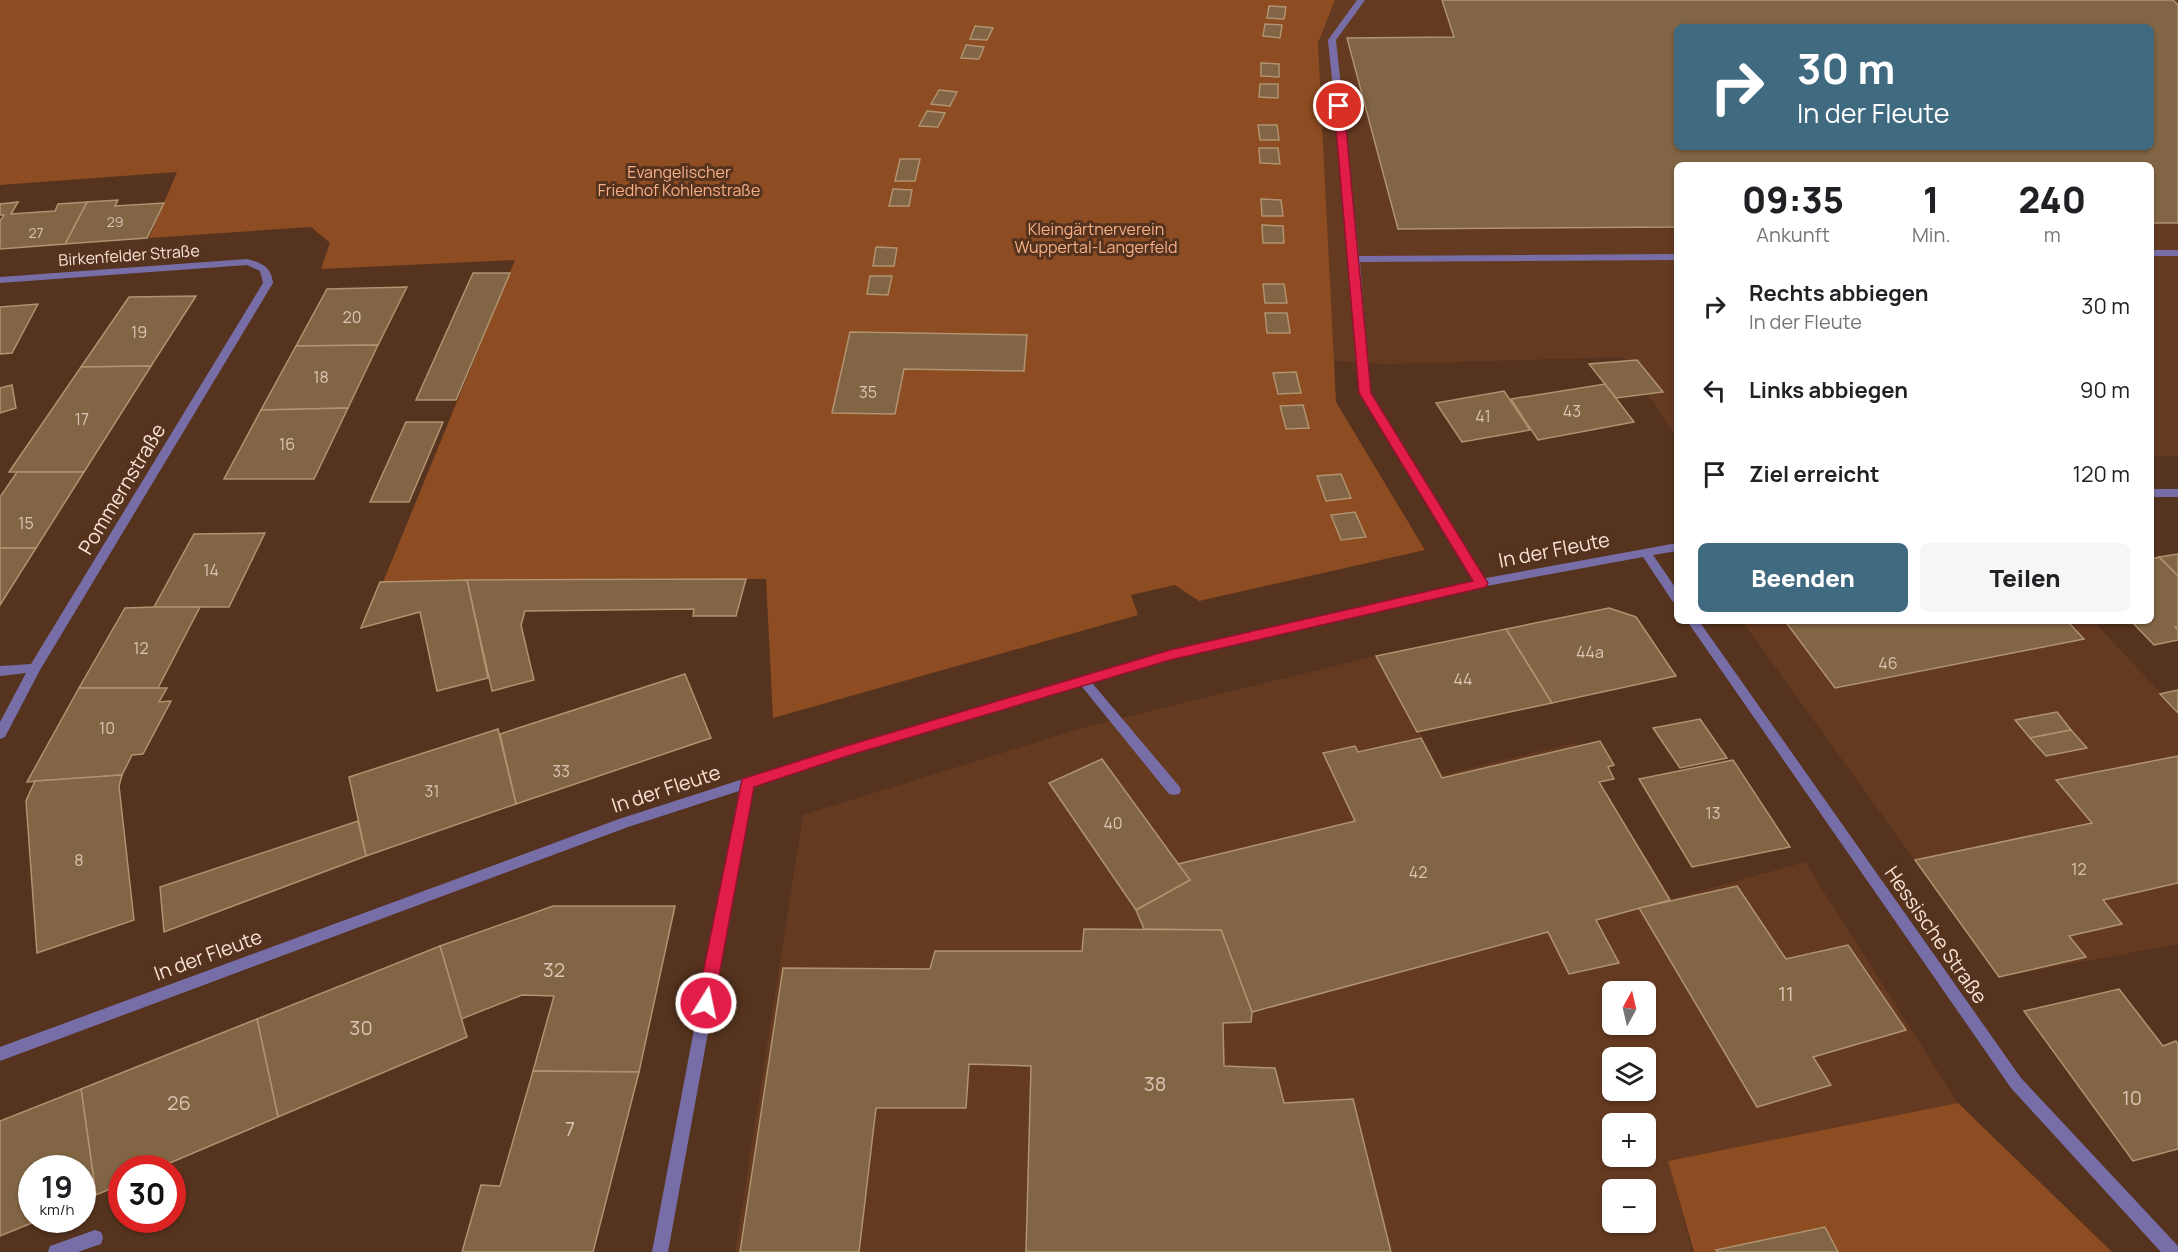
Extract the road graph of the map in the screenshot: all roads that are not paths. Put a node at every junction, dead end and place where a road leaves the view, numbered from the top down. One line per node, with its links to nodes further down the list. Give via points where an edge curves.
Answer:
1 (1362, 0): 5 (street, via 1332,40)
2 (2154, 253): 3 (street)
3 (2178, 253)
4 (1674, 257): 5 (street)
5 (1355, 259): 12 (street, via 1365,393)
6 (261, 265): 7 (street, Birkenfelder Straße, via 218,263); 15 (street, Pommernstraße, via 267,272 268,283)
7 (0, 280)
8 (2154, 493): 9 (street)
9 (2178, 493)
10 (1674, 547): 11 (street, In der Fleute)
11 (1645, 552): 12 (street, In der Fleute); 13 (street)
12 (1481, 583): 17 (street, In der Fleute, via 1170,655)
13 (1674, 595)
14 (1695, 624): 25 (street, Hessische Straße, via 2016,1083)
15 (35, 668): 16 (street); 18 (street, Pommernstraße)
16 (0, 671)
17 (1083, 680): 19 (street, In der Fleute); 20 (street)
18 (0, 734)
19 (747, 783): 21 (street, In der Fleute, via 612,827); 24 (street)
20 (1174, 790)
21 (0, 1054)
22 (95, 1238): 23 (street)
23 (56, 1252)
24 (660, 1252)
25 (2172, 1252)

